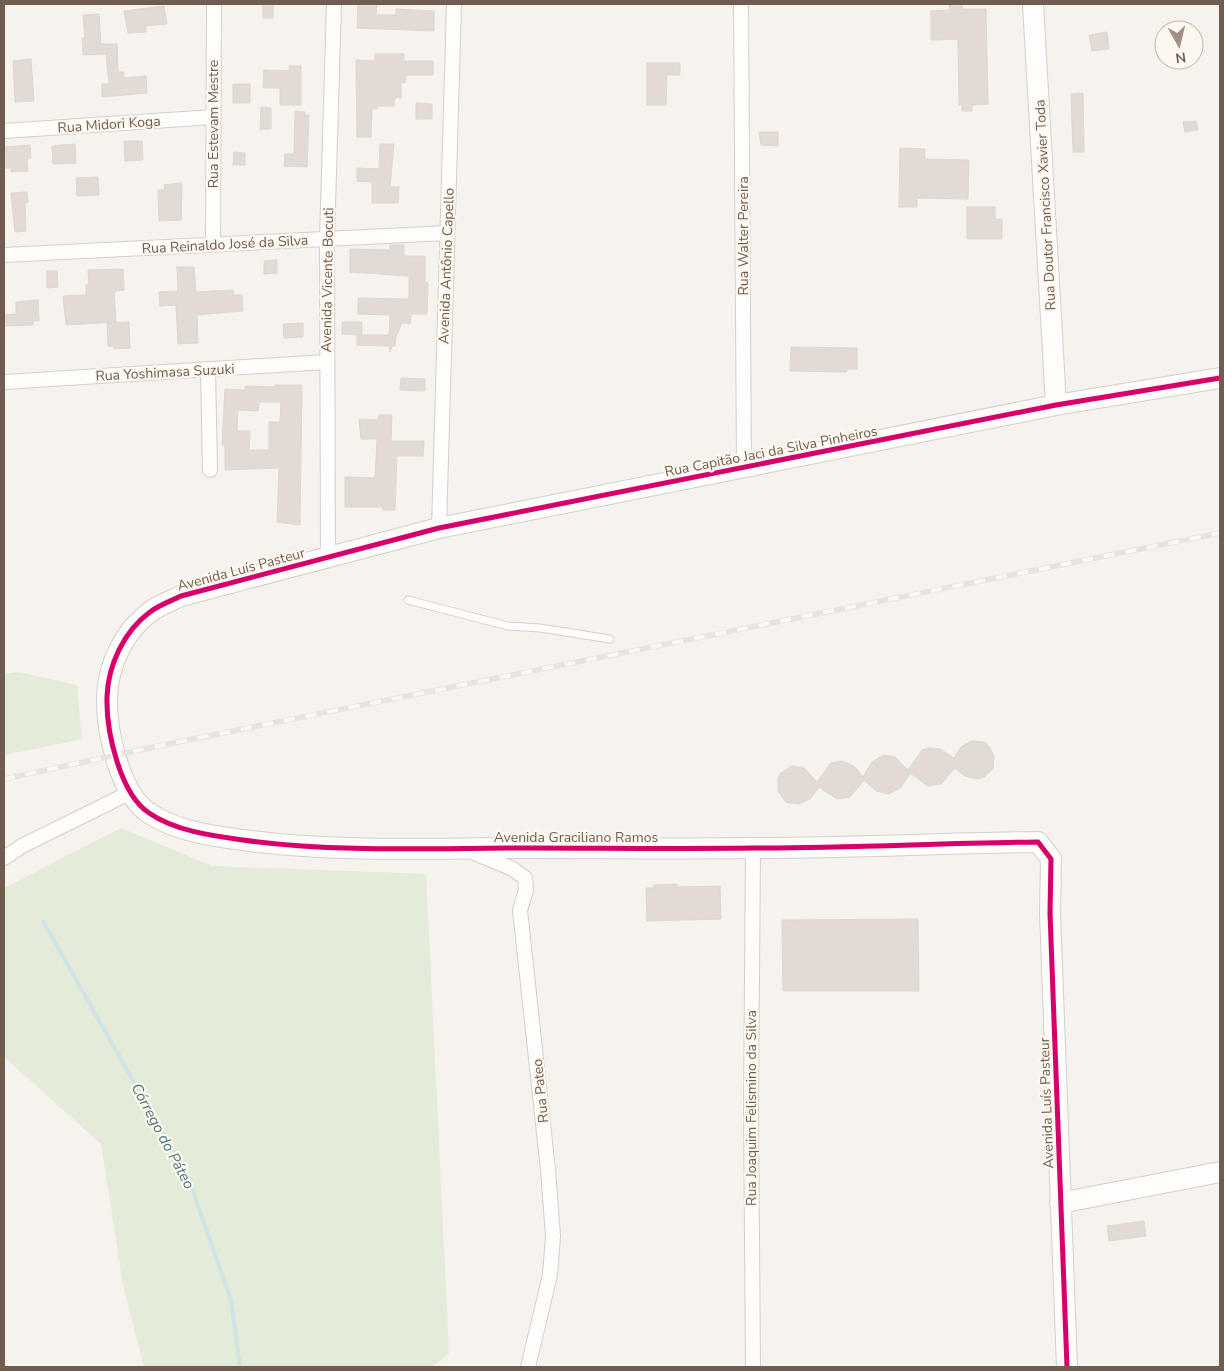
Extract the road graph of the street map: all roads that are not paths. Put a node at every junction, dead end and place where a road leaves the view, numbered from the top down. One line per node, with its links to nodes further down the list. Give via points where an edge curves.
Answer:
1 (214, 4): 6 (street, Rua Estevam Mestre)
2 (334, 4): 9 (street, Avenida Vicente Bocuti)
3 (454, 4): 8 (street, Avenida Antônio Capello)
4 (741, 4): 17 (street, Rua Walter Pereira)
5 (1033, 4): 16 (street, Rua Doutor Francisco Xavier Toda)
6 (214, 117): 7 (street, Rua Midori Koga); 10 (street, Rua Estevam Mestre)
7 (4, 130)
8 (447, 233): 9 (street, Rua Reinaldo José da Silva); 19 (street, Avenida Antônio Capello)
9 (327, 239): 10 (street, Rua Reinaldo José da Silva); 12 (street, Avenida Vicente Bocuti)
10 (213, 244): 11 (street, Rua Reinaldo José da Silva)
11 (4, 255)
12 (326, 362): 13 (street, Rua Yoshimasa Suzuki); 20 (street, Avenida Vicente Bocuti)
13 (208, 369): 15 (street, Rua Yoshimasa Suzuki); 18 (street)
14 (1220, 378): 16 (street, Rua Capitão Jaci da Silva Pinheiros)
15 (4, 382)
16 (1056, 405): 17 (street, Rua Capitão Jaci da Silva Pinheiros)
17 (744, 468): 19 (street, Rua Capitão Jaci da Silva Pinheiros)
18 (210, 470)
19 (440, 528): 20 (street, Rua Capitão Jaci da Silva Pinheiros)
20 (328, 557): 23 (street, Avenida Luís Pasteur, via 181,596 150,612 135,627 113,663 107,692 108,720 121,778)
21 (408, 600): 22 (lane, via 508,626)
22 (610, 639)
23 (129, 793): 26 (street, Avenida Graciliano Ramos, via 149,813 164,821 222,837 298,847); 27 (street)
24 (1038, 842): 25 (street, Avenida Graciliano Ramos); 29 (street, Avenida Luís Pasteur, via 1051,859)
25 (753, 848): 26 (street, Avenida Graciliano Ramos); 31 (street, Rua Joaquim Felismino da Silva)
26 (467, 850): 30 (street, Rua Pateo, via 513,869 525,878 526,890 520,910 553,1236 550,1274)
27 (4, 858)
28 (1220, 1172): 29 (street)
29 (1060, 1204): 32 (street, Avenida Luís Pasteur)
30 (528, 1367)
31 (753, 1367)
32 (1067, 1367)

